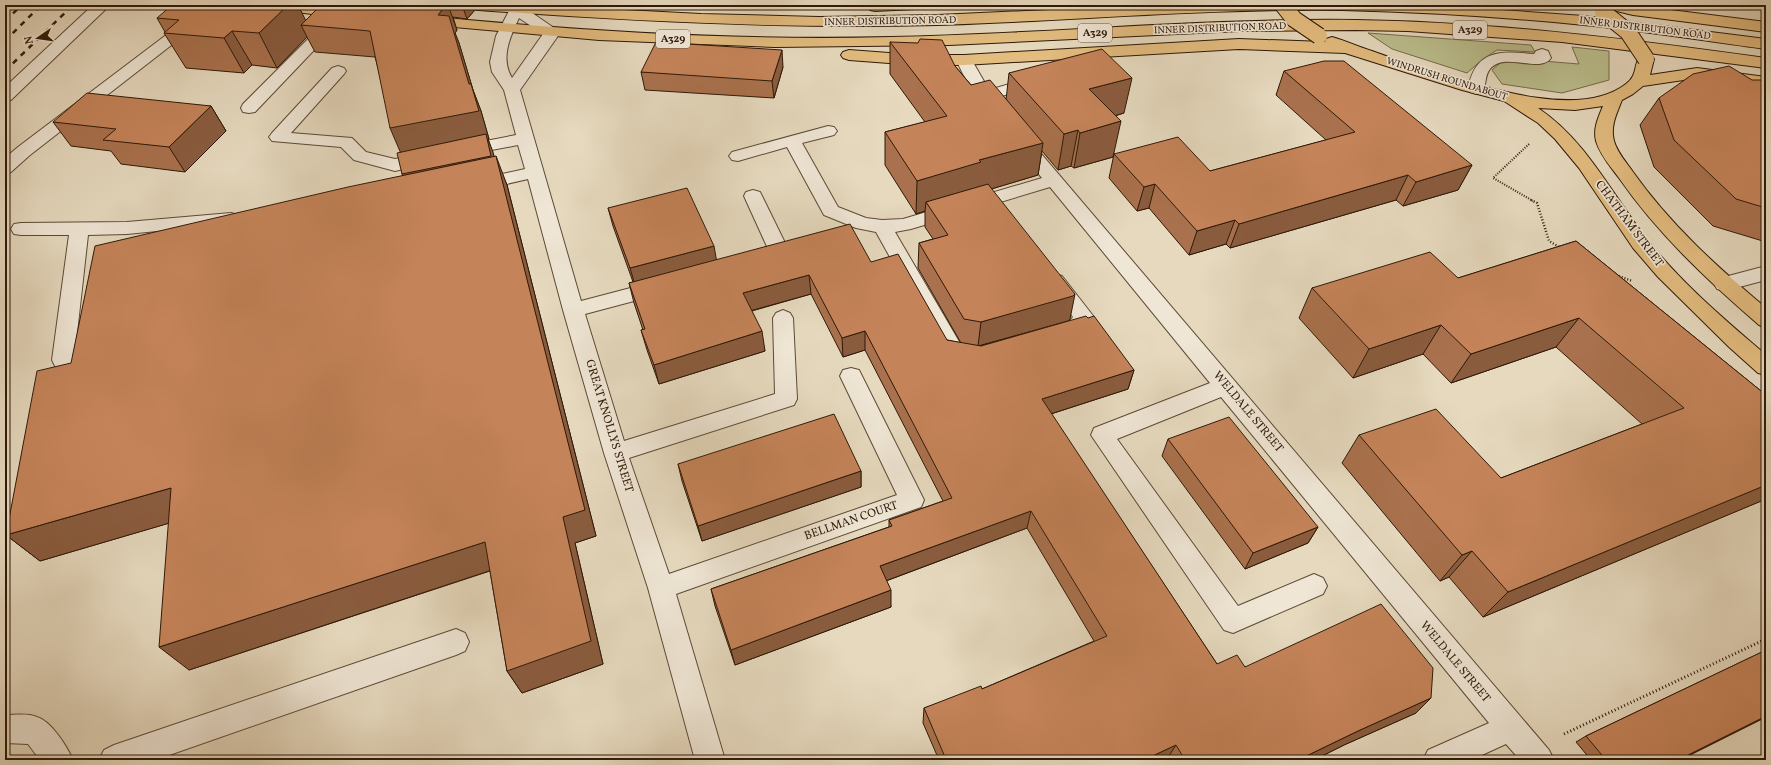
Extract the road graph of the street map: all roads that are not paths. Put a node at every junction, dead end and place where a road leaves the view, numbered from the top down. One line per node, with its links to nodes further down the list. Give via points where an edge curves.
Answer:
1 (103, 5): 27 (street)
2 (271, 5): 8 (main road)
3 (466, 5): 6 (main road, INNER DISTRIBUTION ROAD / A329)
4 (915, 5): 10 (main road, via 833,9)
5 (1283, 5): 17 (main road, WINDRUSH ROUNDABOUT, bridge, via 1294,19 1319,36)
6 (518, 7): 10 (main road, INNER DISTRIBUTION ROAD / A329, via 655,18); 13 (street, GREAT KNOLLYS STREET); 14 (street)
7 (1601, 7): 12 (main road); 23 (main road, bridge, via 1624,27 1646,59)
8 (350, 13): 31 (street)
9 (411, 20): 13 (main road, A329)
10 (740, 21): 16 (main road, INNER DISTRIBUTION ROAD / A329, via 936,20 1179,9 1340,6 1562,18)
11 (190, 23): 36 (street)
12 (1766, 27)
13 (505, 29): 14 (main road, INNER DISTRIBUTION ROAD / A329); 26 (street, GREAT KNOLLYS STREET, via 498,68)
14 (552, 33): 15 (main road, INNER DISTRIBUTION ROAD / A329); 26 (street)
15 (795, 43): 19 (main road, via 854,56); 20 (main road, INNER DISTRIBUTION ROAD / A329, via 935,40 1247,26 1360,26 1496,31)
16 (1766, 44)
17 (1346, 48): 19 (main road, via 1239,44); 25 (main road, WINDRUSH ROUNDABOUT)
18 (1542, 54): 25 (street, via 1543,58 1540,59 1498,56 1489,61 1476,80)
19 (964, 60): 28 (street, WELDALE STREET)
20 (1766, 63)
21 (338, 71): 33 (street, via 278,137 346,142 360,156 395,165)
22 (1049, 78): 28 (street)
23 (1640, 82): 24 (main road, via 1697,74); 30 (main road, WINDRUSH ROUNDABOUT, via 1631,90)
24 (1766, 82)
25 (1476, 89): 29 (main road, WINDRUSH ROUNDABOUT)
26 (512, 90): 33 (street, GREAT KNOLLYS STREET)
27 (5, 96)
28 (984, 96): 40 (street, WELDALE STREET)
29 (1510, 98): 30 (main road, WINDRUSH ROUNDABOUT, via 1579,105); 60 (main road, CHATHAM STREET, via 1531,110 1561,135 1579,156 1651,257 1694,302)
30 (1614, 98): 53 (main road, via 1604,125 1604,138 1609,151 1634,189 1673,235)
31 (249, 108)
32 (828, 131): 34 (street)
33 (526, 138): 39 (street, GREAT KNOLLYS STREET)
34 (792, 140): 37 (street); 46 (street, via 831,211 863,224)
35 (5, 148): 36 (street)
36 (24, 151): 38 (street)
37 (738, 156)
38 (5, 168)
39 (535, 172): 41 (street); 54 (street, GREAT KNOLLYS STREET)
40 (1054, 180): 43 (street); 62 (street, WELDALE STREET)
41 (457, 189)
42 (753, 196): 49 (street, via 781,255)
43 (990, 199): 45 (street); 46 (street, via 904,225)
44 (251, 217): 47 (street, via 127,228)
45 (1004, 218)
46 (882, 226): 58 (street, via 954,352 978,356)
47 (79, 228): 48 (street); 59 (street)
48 (21, 229)
49 (750, 263)
50 (1043, 266): 57 (street, via 1084,317 1076,328)
51 (1766, 273): 53 (street)
52 (681, 281): 54 (street)
53 (1724, 284): 56 (main road)
54 (573, 310): 63 (street, GREAT KNOLLYS STREET)
55 (783, 318): 63 (street, via 786,399)
56 (1766, 320)
57 (1046, 337)
58 (986, 354)
59 (63, 360)
60 (1766, 367)
61 (851, 376): 65 (street, BELLMAN COURT, via 912,500)
62 (1226, 386): 64 (street, via 1102,435 1233,621); 67 (street, WELDALE STREET)
63 (616, 453): 65 (street, GREAT KNOLLYS STREET)
64 (1314, 586)
65 (661, 588): 72 (street, GREAT KNOLLYS STREET)
66 (456, 642): 71 (street)
67 (1510, 728): 69 (street, WELDALE STREET); 73 (street)
68 (5, 729): 70 (street, via 36,730)
69 (1535, 755)
70 (58, 760)
71 (114, 760)
72 (710, 760)
73 (1438, 760)

